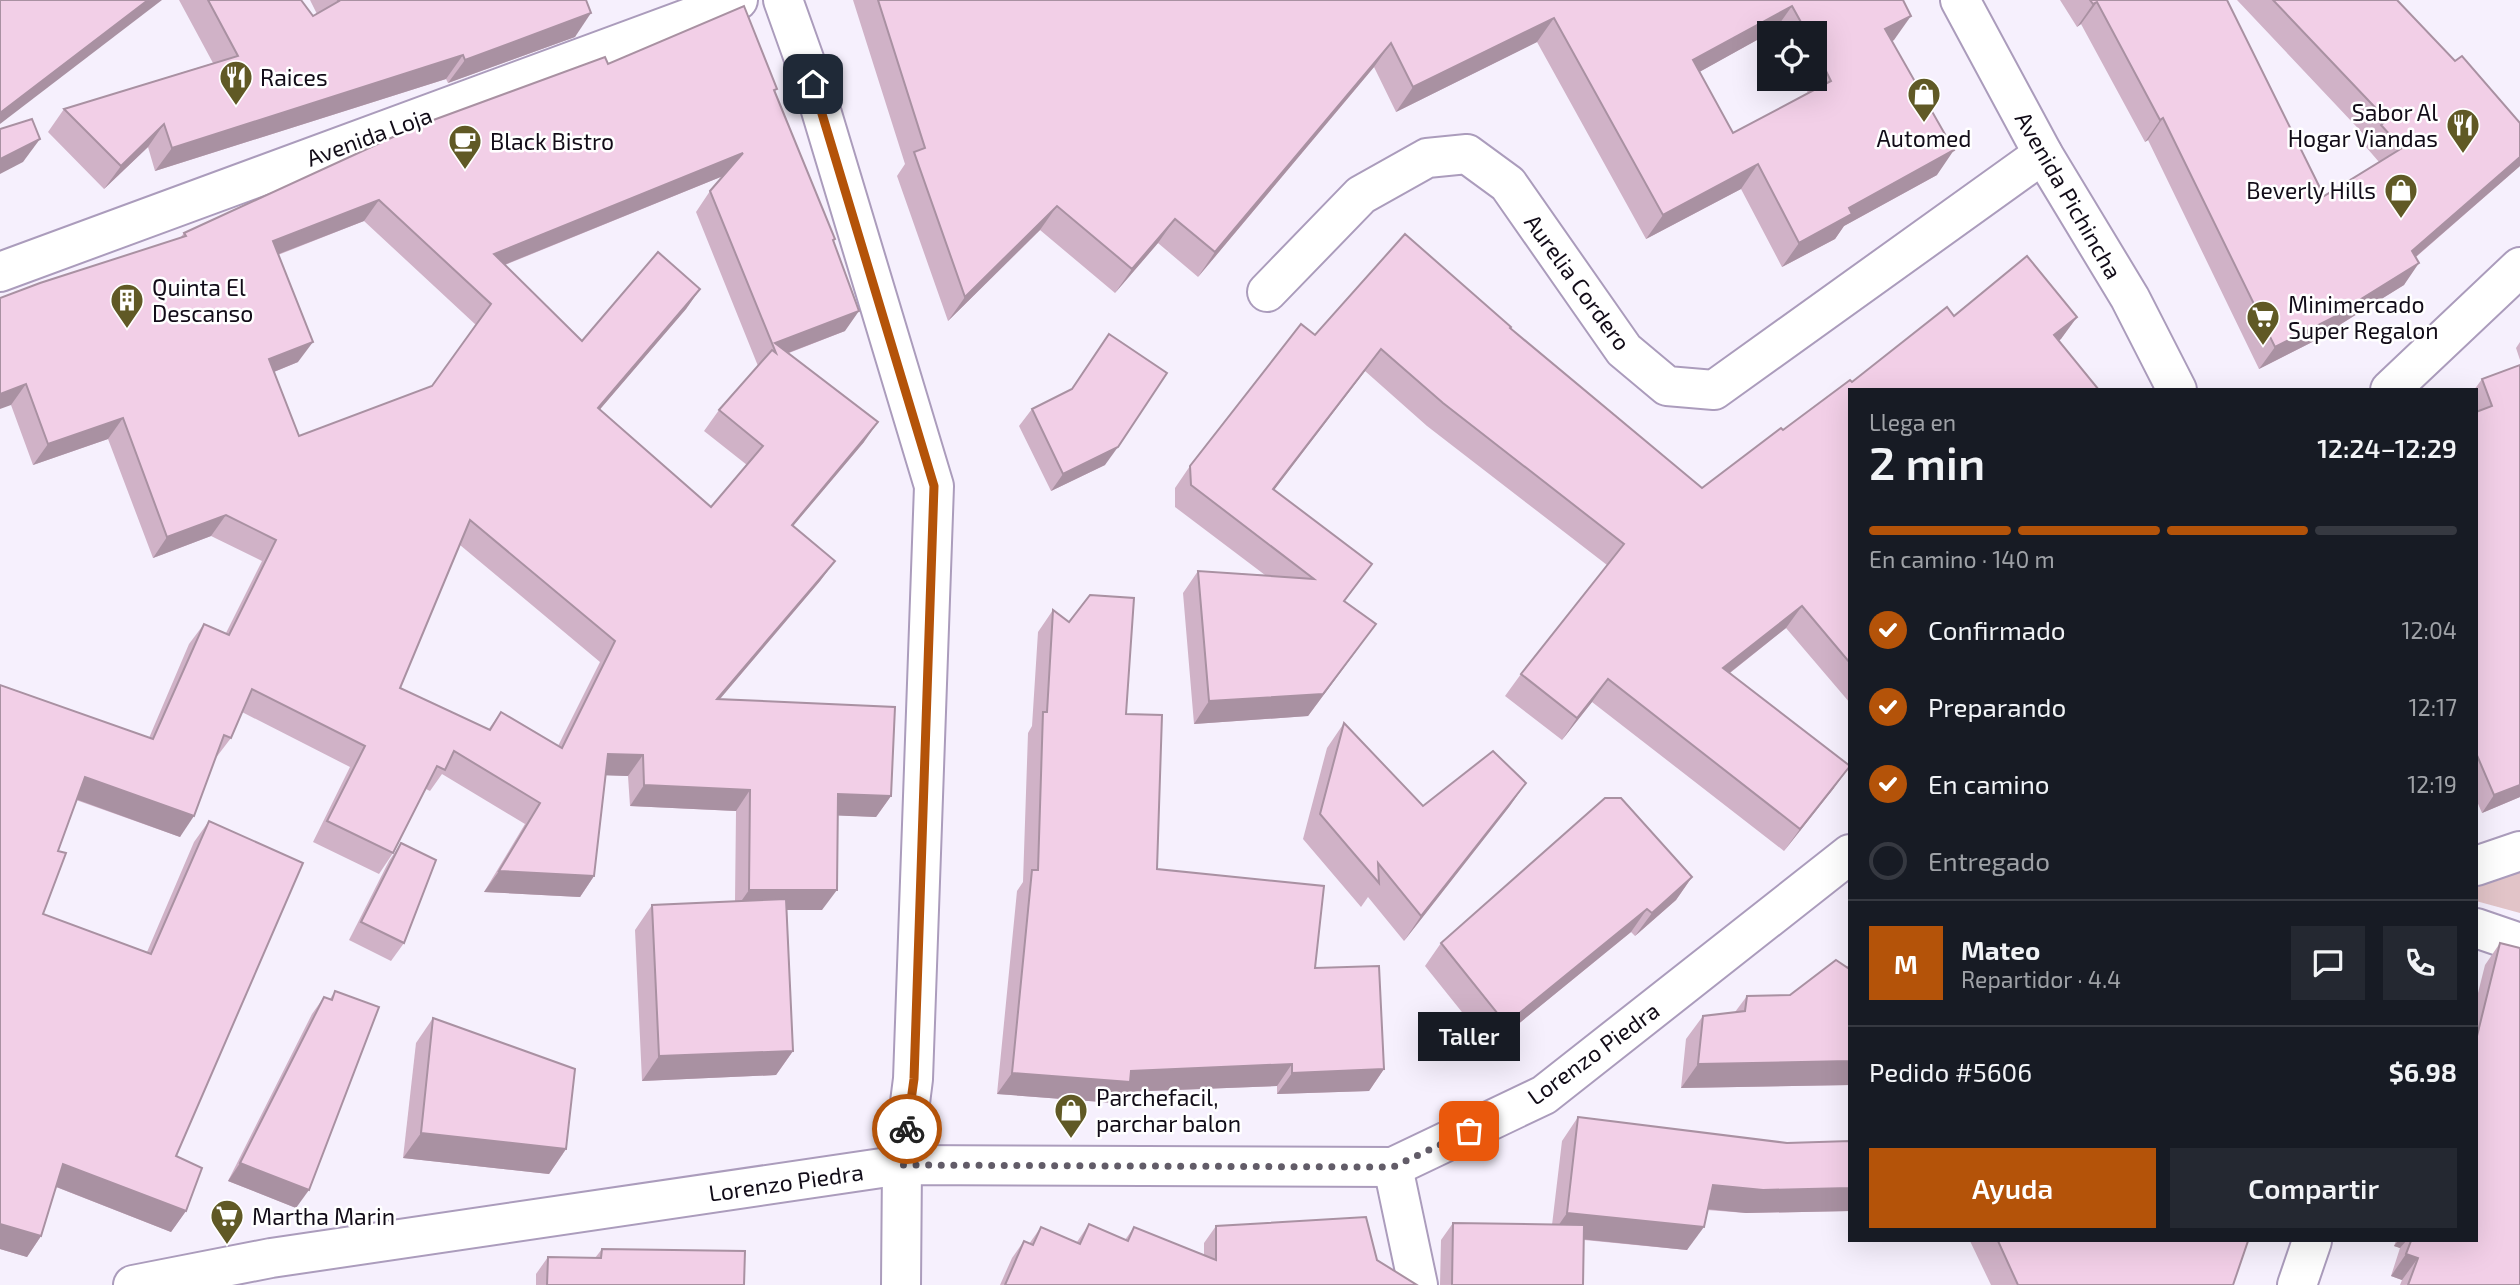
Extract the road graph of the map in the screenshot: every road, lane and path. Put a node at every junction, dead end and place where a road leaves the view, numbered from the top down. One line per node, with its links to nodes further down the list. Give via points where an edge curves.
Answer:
1 (738, 0): 6 (street, Avenida Loja)
2 (783, 0): 15 (street, via 817,97 934,486 914,1079)
3 (1960, 0): 4 (street, Avenida Pichincha)
4 (2043, 154): 7 (street, Aurelia Cordero, via 1714,390 1667,386 1624,350 1508,184 1467,155 1427,158 1361,195); 8 (street, Avenida Pichincha, via 2130,298)
5 (2520, 267): 9 (street)
6 (0, 272)
7 (1267, 292)
8 (2176, 388)
9 (2392, 388)
10 (2520, 851): 12 (street)
11 (1848, 856): 16 (street, Lorenzo Piedra, via 1544,1095)
12 (2478, 865)
13 (2478, 929): 14 (street)
14 (2520, 943)
15 (902, 1165): 16 (street, Lorenzo Piedra); 18 (street, Lorenzo Piedra, via 271,1258); 19 (street)
16 (1393, 1167): 20 (street)
17 (2312, 1242): 21 (street)
18 (133, 1285)
19 (901, 1285)
20 (1418, 1285)
21 (2297, 1285)

